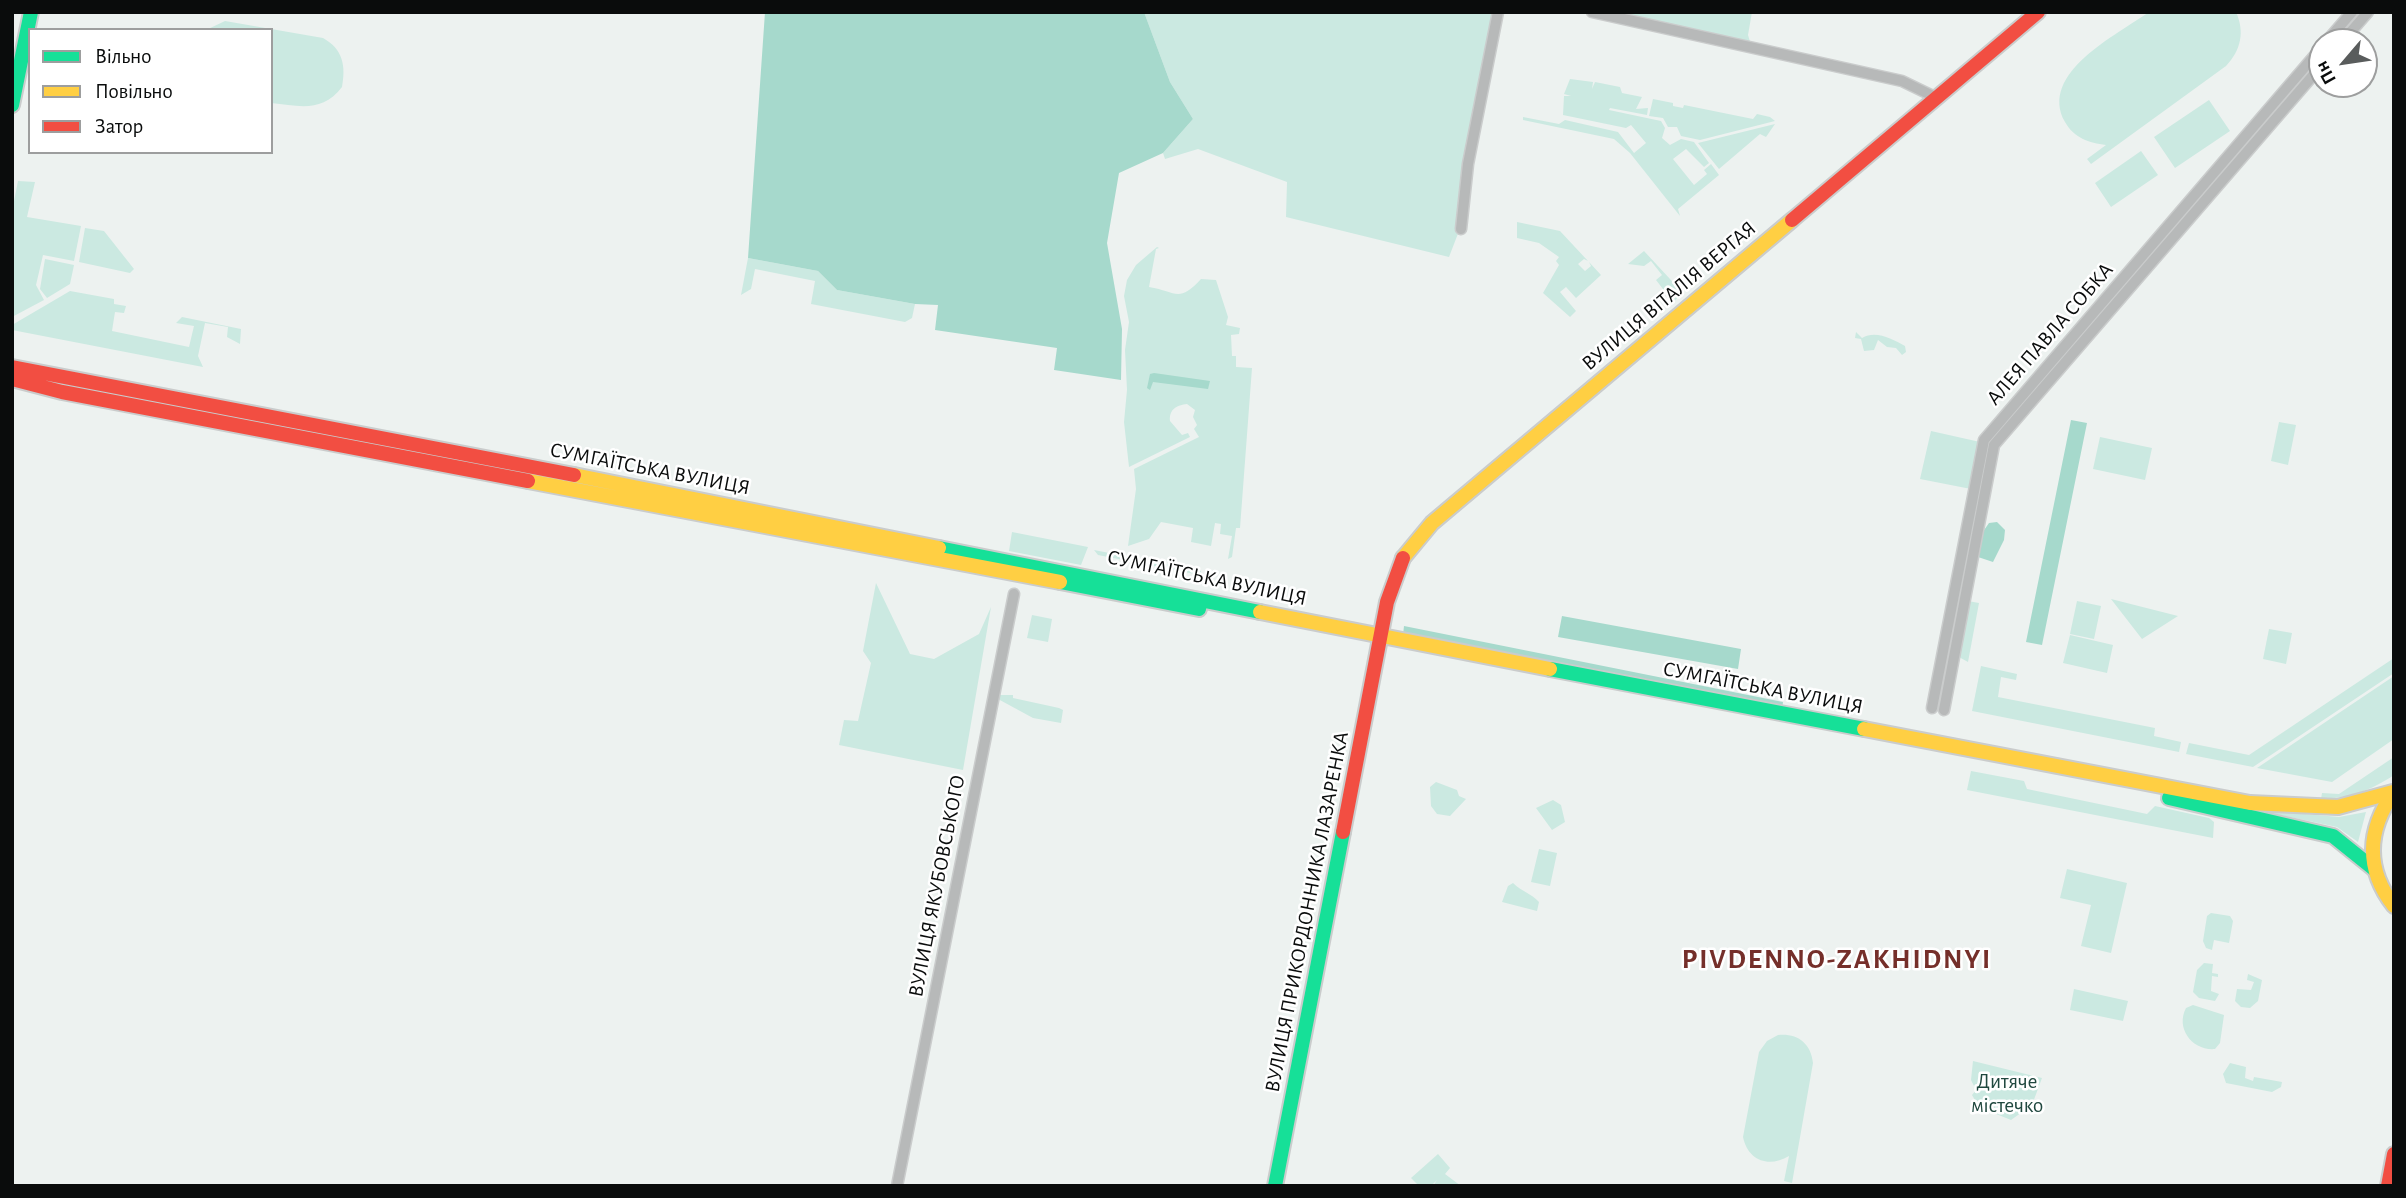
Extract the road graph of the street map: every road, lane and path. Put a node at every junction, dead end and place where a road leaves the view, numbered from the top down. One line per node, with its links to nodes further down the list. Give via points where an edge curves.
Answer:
1 (31, 12): 12 (main road)
2 (1498, 12): 13 (street, via 1468,164)
3 (1591, 12): 11 (street, via 1902,81)
4 (2038, 12): 11 (main road, ВУЛИЦЯ ВІТАЛІЯ ВЕРГАЯ)
5 (2352, 12): 7 (street)
6 (2368, 12): 8 (street)
7 (2338, 28)
8 (2354, 28)
9 (2308, 63): 10 (street, АЛЕЯ ПАВЛА СОБКА, via 1984,440 1938,709 1994,445)
10 (2308, 81)
11 (1937, 99): 18 (main road, ВУЛИЦЯ ВІТАЛІЯ ВЕРГАЯ, via 1413,540 1396,568)
12 (12, 105)
13 (1461, 229)
14 (12, 367): 16 (main road, СУМГАЇТСЬКА ВУЛИЦЯ, via 218,404)
15 (12, 379): 16 (main road, СУМГАЇТСЬКА ВУЛИЦЯ, via 62,392)
16 (487, 465): 18 (main road, СУМГАЇТСЬКА ВУЛИЦЯ)
17 (1014, 594): 23 (street, ВУЛИЦЯ ЯКУБОВСЬКОГО)
18 (1380, 640): 19 (main road, СУМГАЇТСЬКА ВУЛИЦЯ, via 2250,803 2338,807); 20 (main road, СУМГАЇТСЬКА ВУЛИЦЯ, via 2246,815 2333,836); 24 (main road, ВУЛИЦЯ ПРИКОРДОННИКА ЛАЗАРЕНКА)
19 (2393, 792): 20 (main road, via 2372,834)
20 (2374, 869): 21 (main road)
21 (2392, 906)
22 (2394, 1154): 25 (main road)
23 (897, 1186)
24 (1275, 1186)
25 (2388, 1186)

